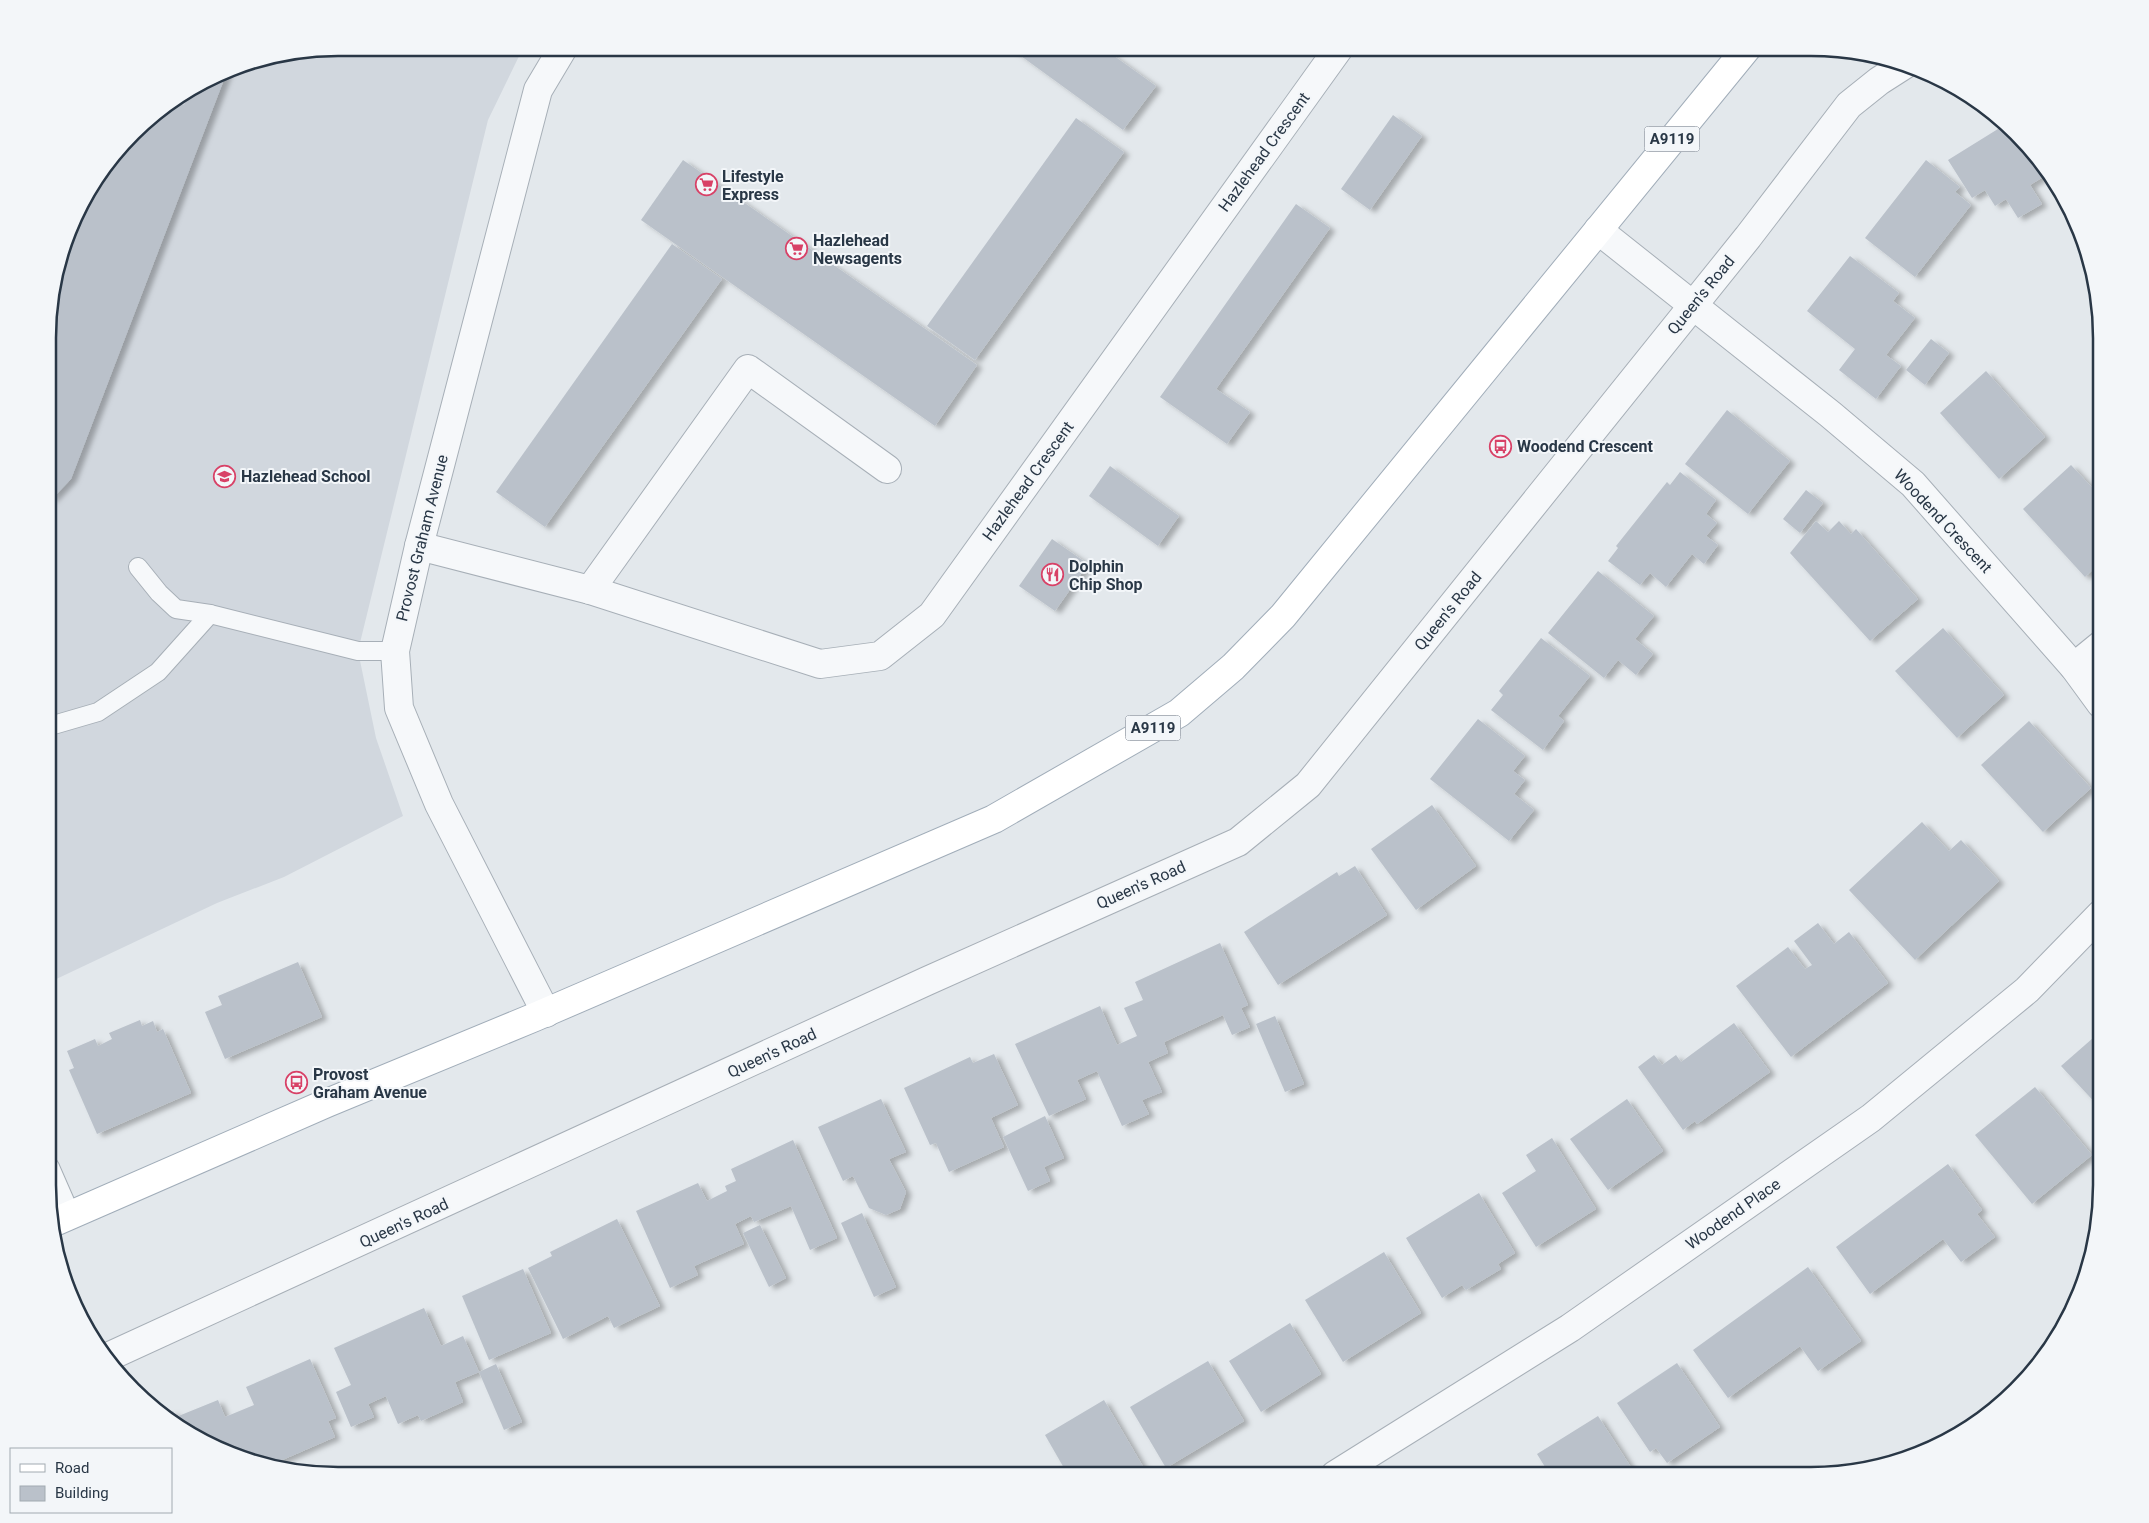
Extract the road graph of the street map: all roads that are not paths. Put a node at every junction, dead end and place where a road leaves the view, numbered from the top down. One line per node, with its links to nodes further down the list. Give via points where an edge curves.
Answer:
1 (558, 56): 8 (street, Provost Graham Avenue, via 538,90)
2 (1333, 56): 10 (street, Hazlehead Crescent, via 932,615 880,656 820,664)
3 (1740, 56): 5 (main road, A9119)
4 (1897, 70): 6 (street, Queen's Road, via 1849,105)
5 (1598, 230): 6 (street, Woodend Crescent); 18 (main road, A9119, via 1283,616 1233,667 1179,713 994,819)
6 (1693, 305): 14 (street, Woodend Crescent, via 1913,484); 21 (street, Queen's Road, via 1308,786 1238,842)
7 (887, 469): 10 (street, via 748,369)
8 (419, 546): 10 (street, Hazlehead Crescent); 12 (street, Provost Graham Avenue)
9 (138, 567): 11 (lane, via 176,609)
10 (590, 590)
11 (210, 614): 12 (lane, via 358,651); 16 (lane, via 158,672 98,712)
12 (395, 651): 18 (street, Provost Graham Avenue, via 399,708 439,804)
13 (2093, 652): 14 (street)
14 (2074, 667): 15 (street, Woodend Crescent)
15 (2093, 693)
16 (56, 724)
17 (2093, 922): 22 (street, Woodend Place, via 2027,990 1871,1118 1570,1328)
18 (546, 1012): 20 (main road, A9119)
19 (57, 1199): 20 (lane)
20 (61, 1219)
21 (114, 1354)
22 (1348, 1467)

